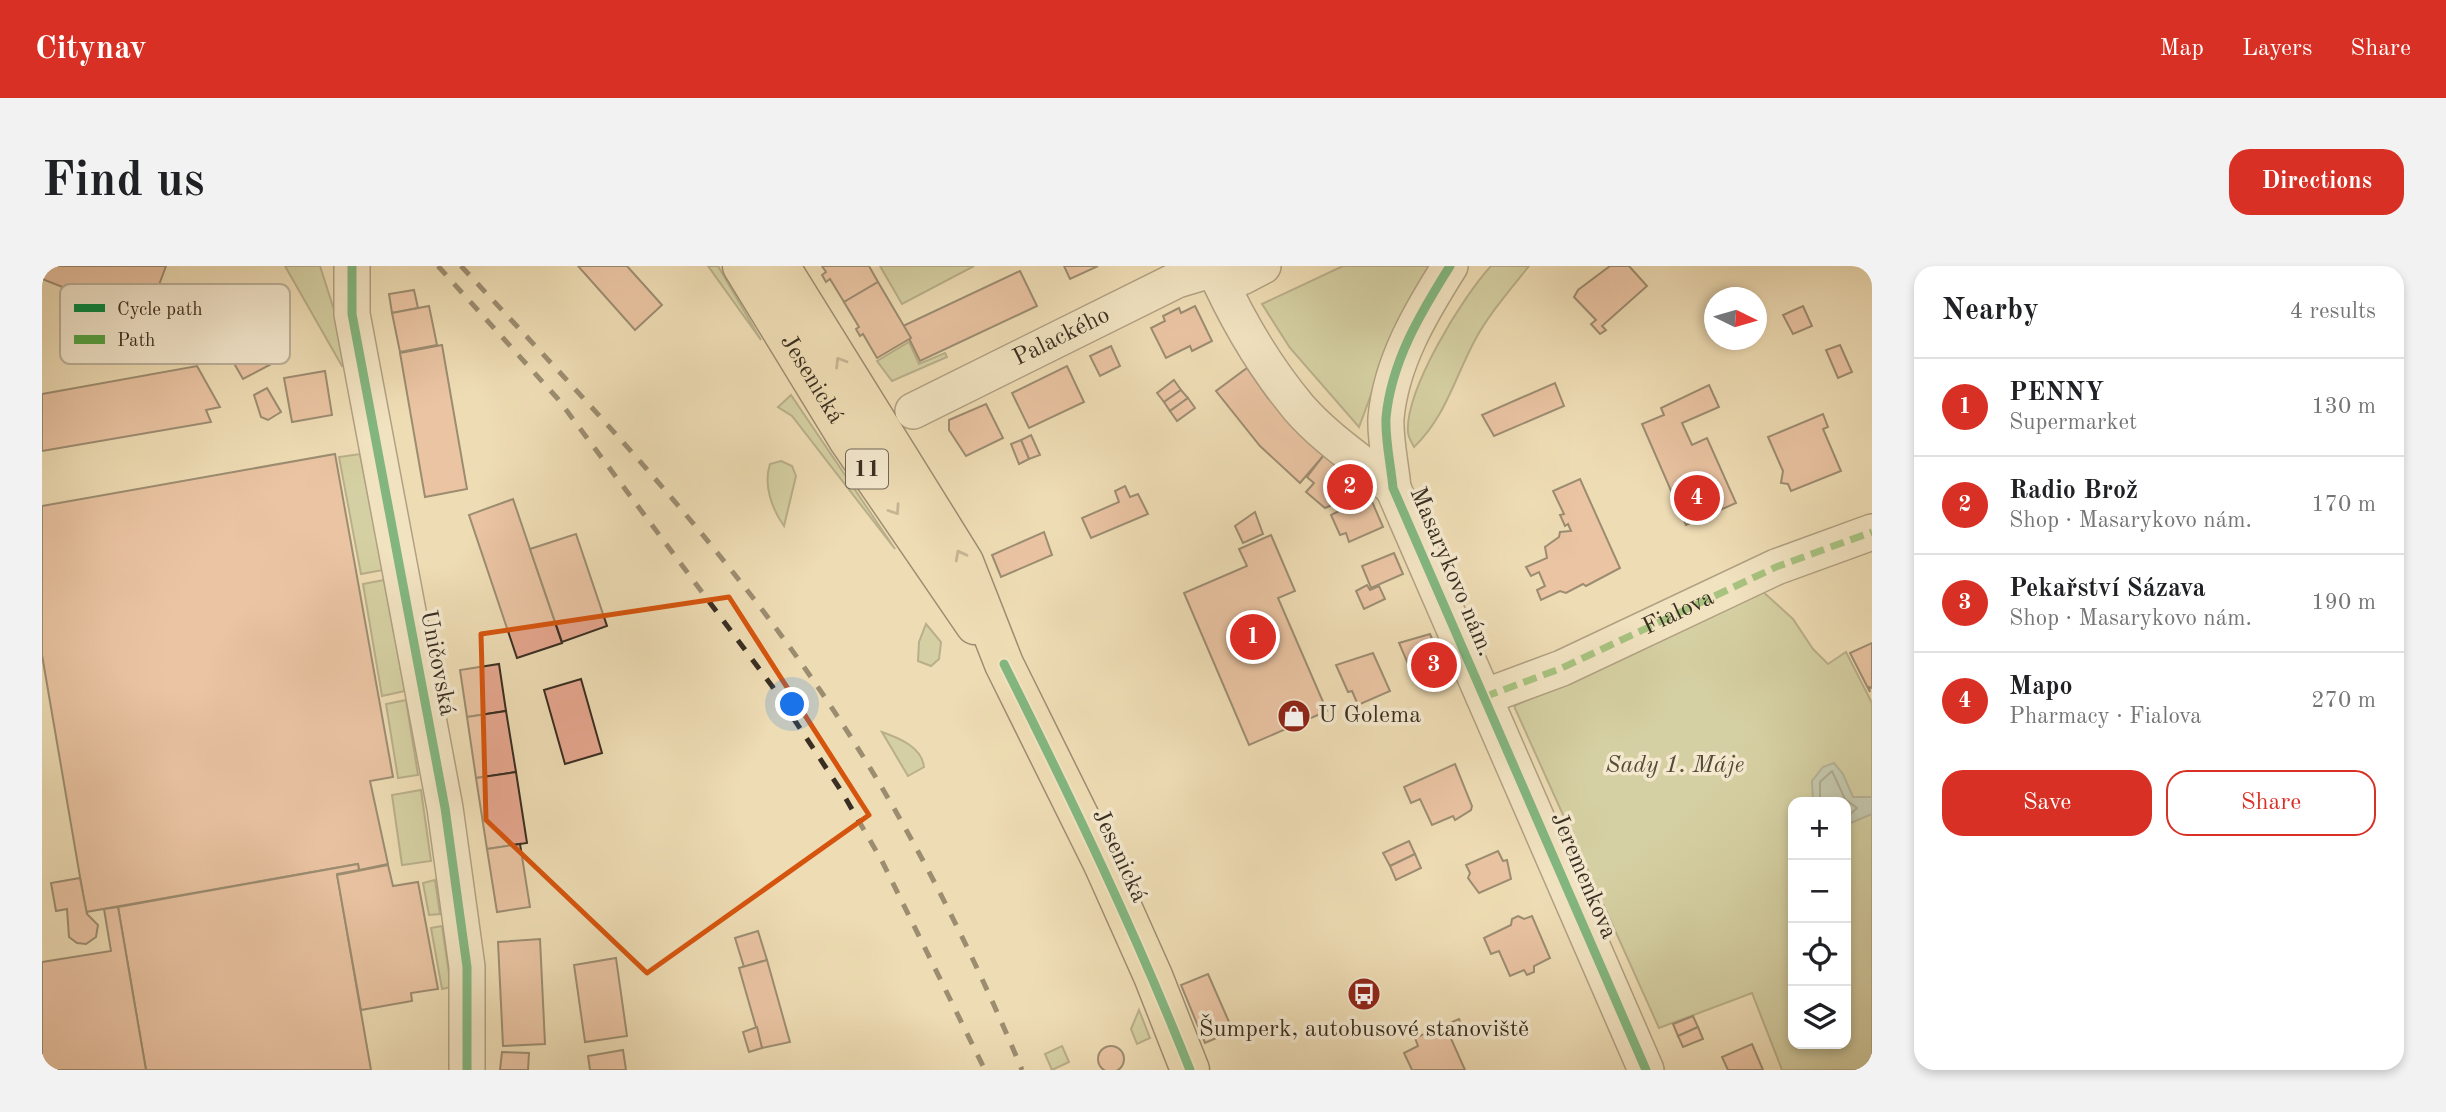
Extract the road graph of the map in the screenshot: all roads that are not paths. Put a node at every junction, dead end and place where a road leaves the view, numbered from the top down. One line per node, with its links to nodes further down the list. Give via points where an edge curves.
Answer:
1 (352, 266): 12 (street, Uničovská, via 352,314 445,808 467,967)
2 (742, 266): 10 (main road, Jesenická / 11, one-way to 10, via 849,441)
3 (780, 266): 10 (main road, Jesenická / 11, one-way to 3, via 985,608 952,541)
4 (1263, 266): 6 (street, via 1242,277)
5 (1450, 266): 8 (street, Masarykovo nám., via 1419,315 1395,373 1386,420)
6 (1214, 268): 7 (street, Palackého, via 1177,280); 8 (street, Masarykovo nám., via 1245,330 1300,409)
7 (913, 411)
8 (1393, 488): 11 (street, Masarykovo nám.)
9 (1872, 532): 11 (street, Fialova, via 1776,567 1550,673)
10 (1004, 664): 13 (main road, Jesenická / 11, via 1103,864)
11 (1484, 697): 14 (street, Jeremenkova)
12 (467, 1070)
13 (1190, 1070)
14 (1646, 1070)

